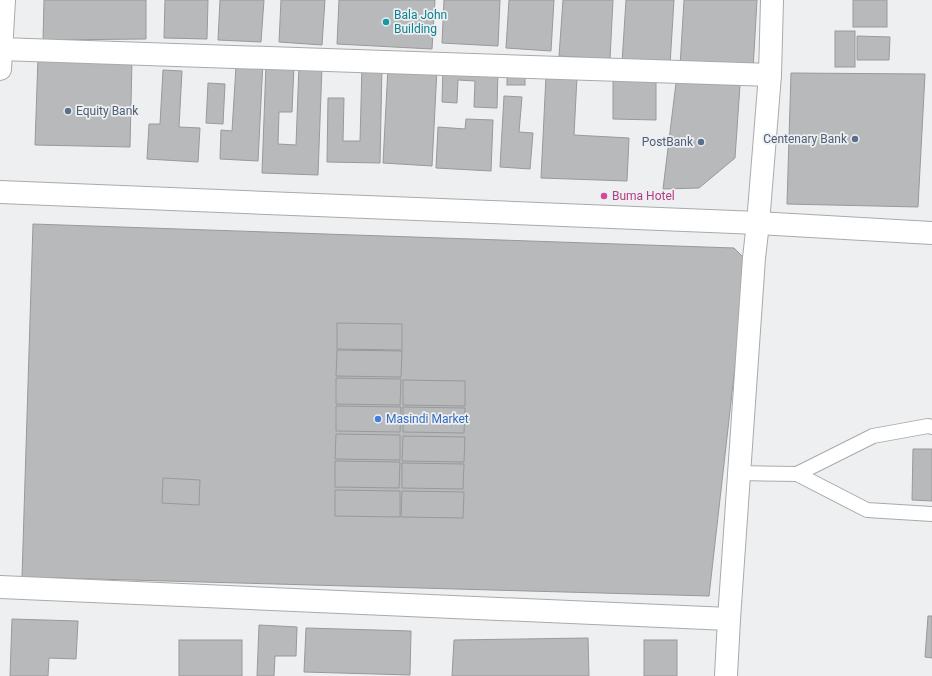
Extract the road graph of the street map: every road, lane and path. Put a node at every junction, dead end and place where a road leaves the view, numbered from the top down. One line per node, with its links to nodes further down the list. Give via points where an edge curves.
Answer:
1 (4, 0): 3 (street)
2 (772, 0): 4 (street)
3 (0, 56): 4 (street)
4 (770, 75): 6 (street)
5 (0, 192): 6 (street)
6 (758, 224): 7 (street); 9 (street)
7 (932, 233)
8 (932, 427): 10 (lane, via 873,436)
9 (739, 473): 10 (lane); 13 (street)
10 (797, 474): 11 (lane, via 867,510)
11 (932, 514)
12 (0, 587): 13 (street)
13 (729, 619): 14 (street)
14 (726, 676)

